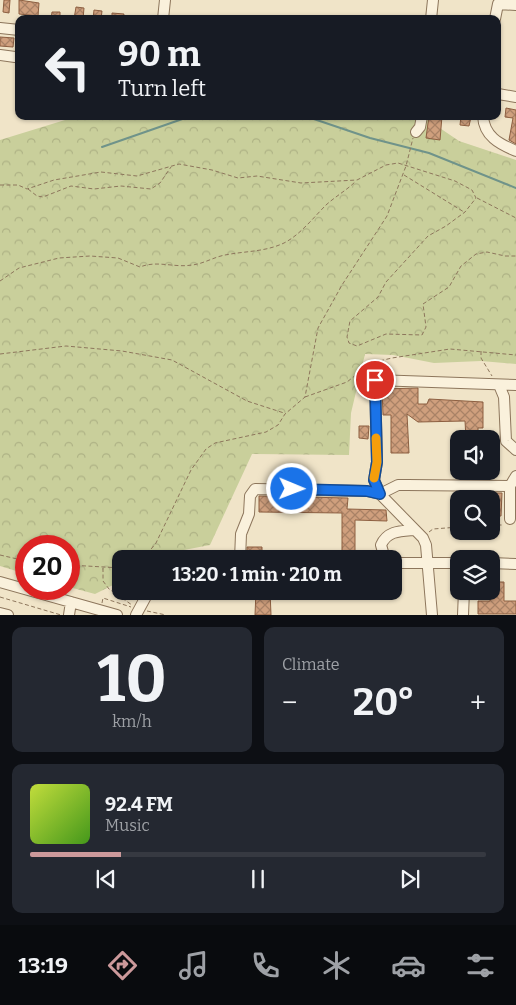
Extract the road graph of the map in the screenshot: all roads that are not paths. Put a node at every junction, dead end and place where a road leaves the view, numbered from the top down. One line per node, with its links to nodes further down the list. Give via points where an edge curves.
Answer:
1 (166, 0): 4 (street)
2 (433, 0): 5 (street)
3 (516, 5): 6 (street, via 498,4)
4 (164, 15)
5 (431, 15)
6 (496, 15)
7 (0, 28): 8 (street)
8 (15, 30)
9 (0, 55): 10 (street)
10 (15, 57)
11 (501, 94): 12 (street)
12 (516, 97)
13 (421, 120): 15 (street)
14 (484, 120): 16 (street, via 490,137)
15 (414, 136)
16 (516, 151)
17 (499, 385): 18 (street); 19 (street, via 504,397 506,442); 22 (street, via 375,380 377,462 374,480)
18 (516, 385)
19 (516, 450)
20 (516, 476): 21 (street)
21 (510, 486): 22 (street, via 407,485); 23 (street)
22 (380, 494): 24 (street); 25 (street, via 255,489 250,496)
23 (510, 519)
24 (413, 530): 26 (street, via 394,532 386,537 381,544); 28 (street, via 423,538)
25 (240, 550)
26 (383, 550)
27 (402, 563): 28 (street)
28 (429, 563): 29 (street); 41 (street)
29 (450, 563)
30 (500, 563): 31 (street)
31 (516, 564)
32 (0, 582): 35 (street)
33 (144, 600): 36 (street)
34 (464, 600): 42 (street)
35 (71, 602): 39 (street); 40 (street)
36 (138, 612)
37 (0, 613): 38 (street)
38 (8, 615)
39 (70, 615)
40 (117, 615)
41 (432, 615)
42 (463, 615)

